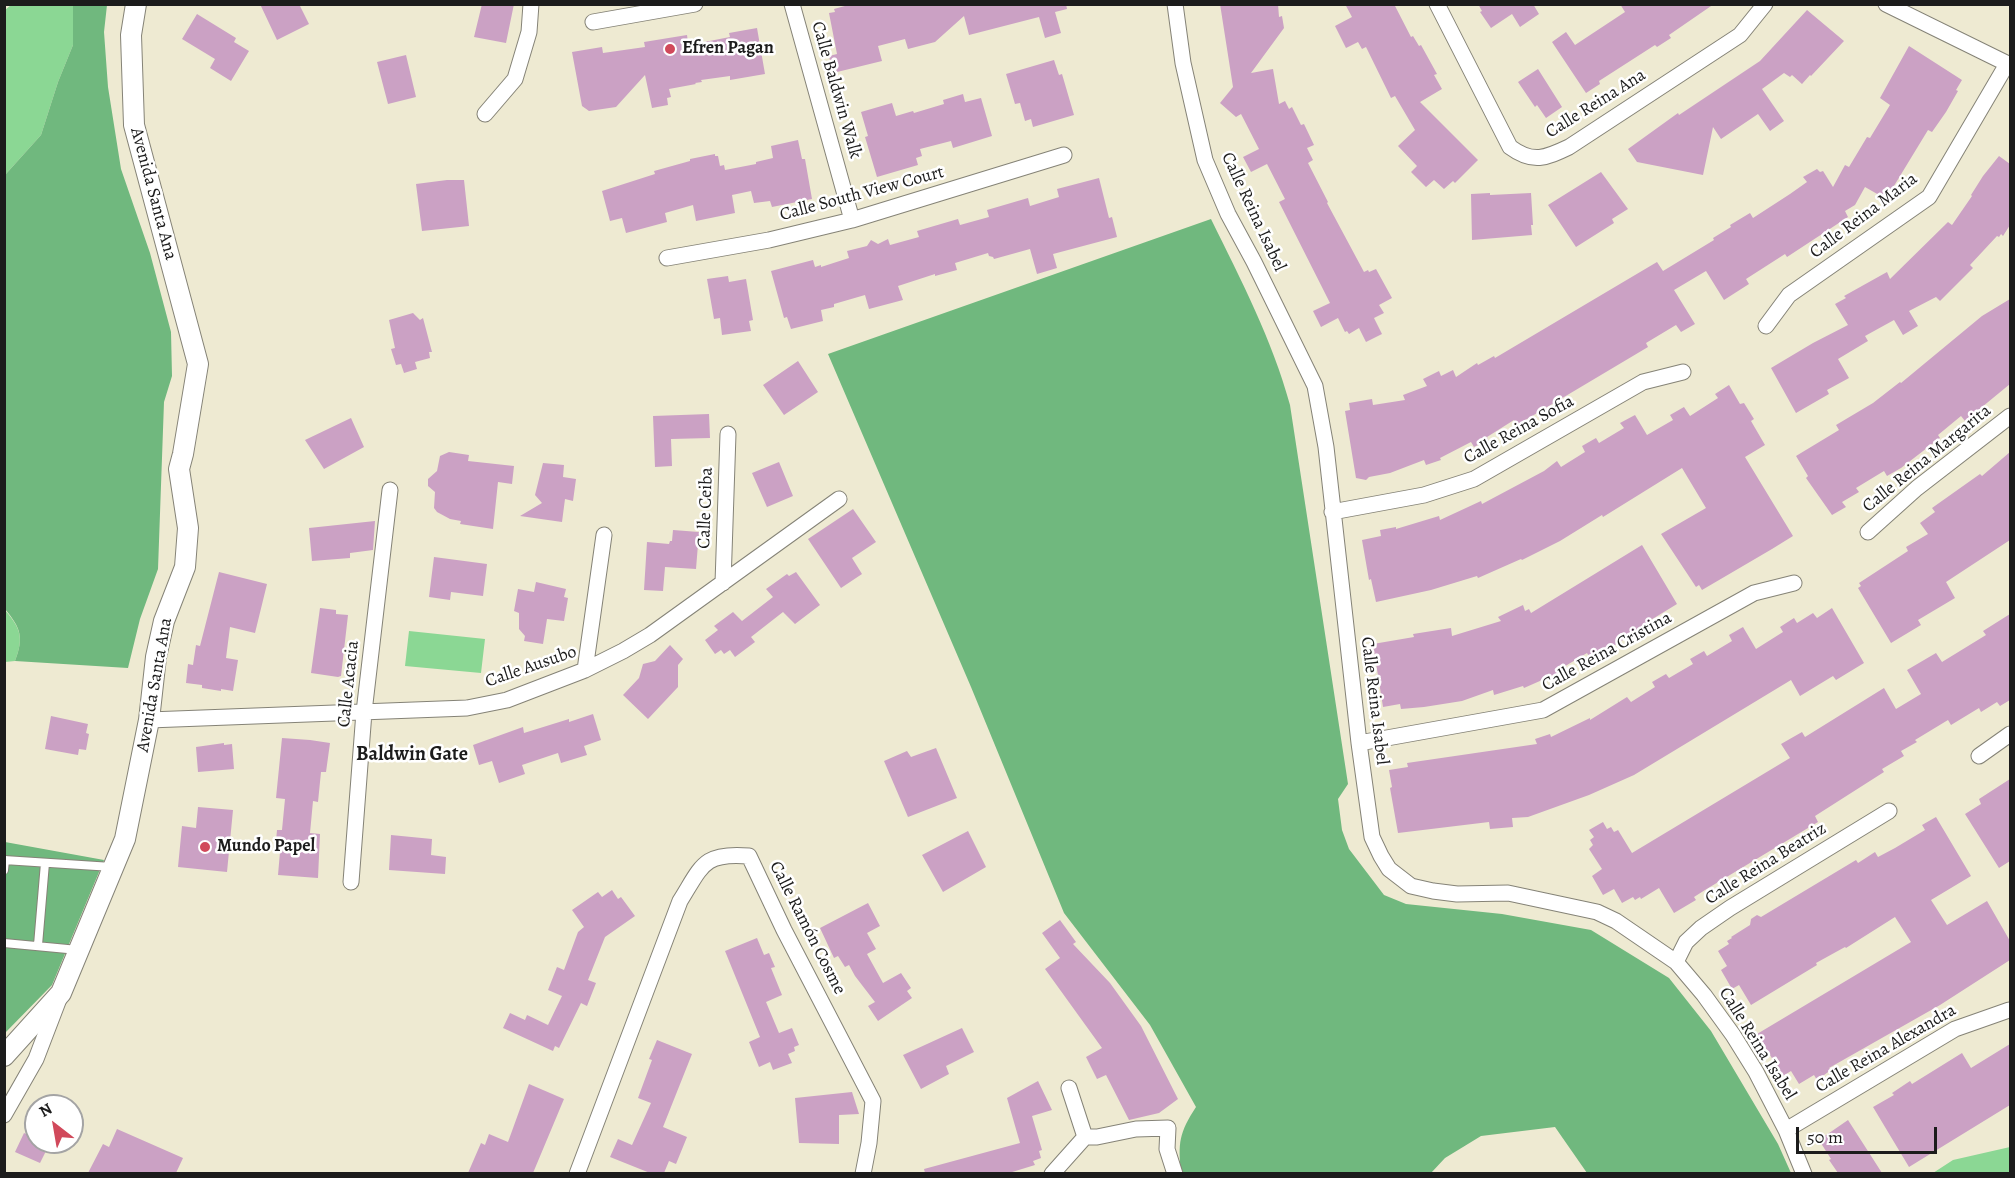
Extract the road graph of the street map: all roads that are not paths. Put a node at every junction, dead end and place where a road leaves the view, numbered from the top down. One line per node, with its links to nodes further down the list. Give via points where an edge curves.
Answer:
1 (136, 4): 28 (street, Avenida Santa Ana, via 131,35 134,125 198,364 179,469 188,528 185,567 162,630)
2 (531, 4): 11 (street, via 529,32 515,79)
3 (695, 4): 9 (street)
4 (792, 4): 13 (street, Calle Baldwin Walk)
5 (1175, 4): 21 (street, Calle Reina Isabel, via 1183,63 1205,160 1315,386)
6 (1437, 4): 7 (street, Calle Reina Ana, via 1510,147 1535,159 1569,147 1740,35)
7 (1765, 4)
8 (1886, 4): 10 (street)
9 (593, 22)
10 (2009, 65): 15 (street, Calle Reina Maria, via 1929,197 1789,295)
11 (485, 114)
12 (1064, 156): 13 (street, Calle South View Court)
13 (852, 220): 14 (street, Calle South View Court)
14 (667, 258)
15 (1766, 326)
16 (1683, 372): 21 (street, Calle Reina Sofia, via 1643,382 1474,479 1424,495)
17 (2010, 416): 22 (street, Calle Reina Margarita, via 1917,488)
18 (728, 434): 24 (street, Calle Ceiba)
19 (390, 490): 27 (street, Calle Acacia)
20 (839, 499): 24 (street, Calle Ausubo)
21 (1332, 512): 30 (street, Calle Reina Isabel)
22 (1869, 532)
23 (604, 535): 26 (street)
24 (723, 583): 26 (street, Calle Ausubo, via 650,635)
25 (1794, 583): 30 (street, Calle Reina Cristina, via 1754,593 1543,710)
26 (585, 670): 27 (street, Calle Ausubo, via 507,700 467,708)
27 (364, 712): 28 (street, Calle Ausubo); 37 (street, Calle Acacia)
28 (149, 720): 35 (street, Avenida Santa Ana, via 125,839)
29 (2010, 734): 31 (street)
30 (1359, 743): 41 (street, Calle Reina Isabel, via 1372,837 1389,869 1411,886 1457,894 1508,893 1597,912)
31 (1979, 756)
32 (1889, 812): 41 (street, Calle Reina Beatriz, via 1701,928 1686,942)
33 (5, 860): 34 (lane); 36 (lane)
34 (45, 862): 35 (lane); 39 (lane)
35 (113, 867): 40 (street, Avenida Santa Ana)
36 (4, 870)
37 (351, 882)
38 (4, 943): 39 (lane)
39 (38, 945): 40 (lane)
40 (79, 950): 42 (street, Avenida Santa Ana)
41 (1676, 962): 47 (street, Calle Reina Isabel, via 1733,1035)
42 (61, 993): 44 (street, Avenida Santa Ana); 46 (street, via 36,1059)
43 (2009, 1010): 47 (street, Calle Reina Alexandra, via 1955,1029)
44 (4, 1056)
45 (1069, 1088): 48 (street)
46 (4, 1115)
47 (1786, 1130): 53 (street, Calle Reina Isabel)
48 (1085, 1137): 51 (street); 52 (street, via 1168,1128 1167,1149)
49 (577, 1173): 50 (street, Calle Ramón Cosme, via 680,902 702,867 727,854 749,856 873,1101)
50 (863, 1173)
51 (1052, 1173)
52 (1175, 1173)
53 (1804, 1173)

